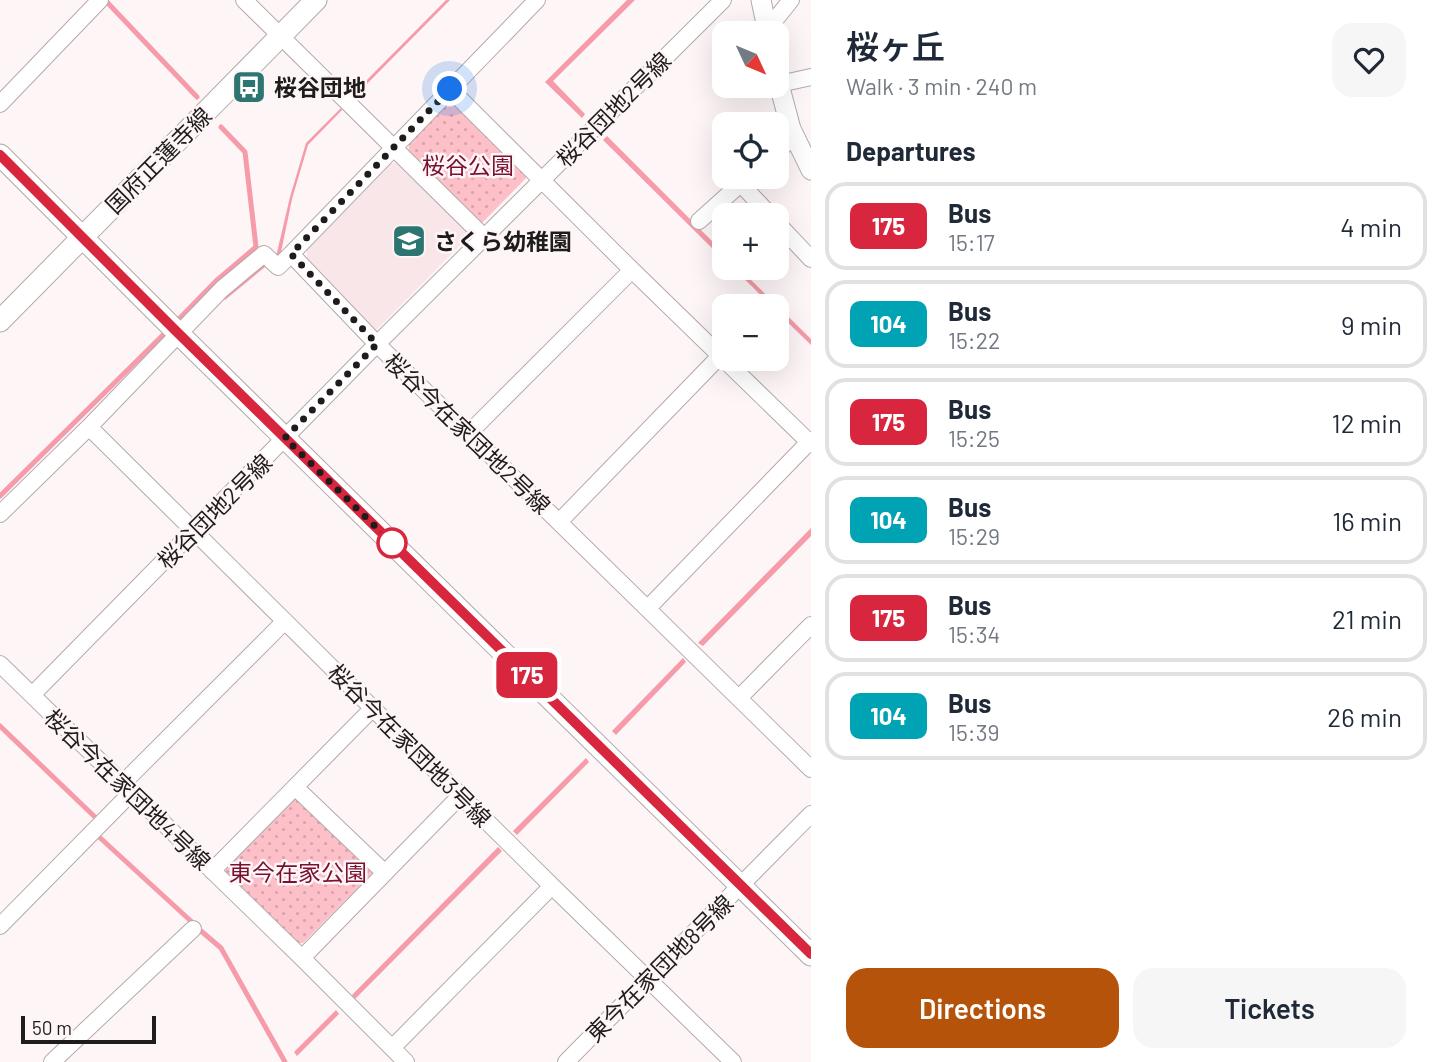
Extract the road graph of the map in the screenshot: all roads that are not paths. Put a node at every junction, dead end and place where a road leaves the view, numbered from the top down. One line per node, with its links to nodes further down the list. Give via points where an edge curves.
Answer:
1 (100, 0): 15 (street)
2 (244, 0): 10 (street)
3 (316, 0): 10 (main road, 国府正蓮寺線)
4 (537, 0): 13 (street)
5 (723, 0): 21 (street, 桜谷団地2号線)
6 (761, 0): 8 (street)
7 (791, 0): 9 (street)
8 (766, 21)
9 (776, 21)
10 (280, 36): 18 (street); 25 (main road, 国府正蓮寺線)
11 (811, 78): 12 (street)
12 (789, 79)
13 (450, 89): 18 (street); 21 (street)
14 (783, 98): 16 (street)
15 (0, 104)
16 (794, 136): 17 (street); 20 (street)
17 (789, 141)
18 (393, 148): 26 (street); 27 (street)
19 (0, 155): 25 (main road)
20 (811, 170)
21 (541, 181): 26 (street, 桜谷団地2号線); 29 (street)
22 (734, 189): 23 (street)
23 (699, 220)
24 (789, 236): 28 (street)
25 (81, 237): 30 (main road, 国府正蓮寺線); 31 (main road)
26 (484, 237): 32 (street, 桜谷団地2号線)
27 (291, 254): 31 (street, via 278,267 264,254); 32 (street, 桜谷今在家団地2号線)
28 (811, 259)
29 (632, 270): 33 (street); 37 (street)
30 (0, 321)
31 (178, 333): 36 (street); 38 (main road)
32 (377, 344): 37 (street, 桜谷今在家団地2号線); 38 (street, 桜谷団地2号線)
33 (712, 348)
34 (712, 364): 41 (street)
35 (736, 371): 39 (street)
36 (89, 427): 40 (street); 42 (street, 桜谷今在家団地3号線)
37 (470, 433): 41 (street, 桜谷今在家団地2号線)
38 (285, 438): 42 (street, 桜谷団地2号線); 57 (main road)
39 (810, 442): 43 (street)
40 (0, 514)
41 (559, 522): 43 (street, 桜谷今在家団地2号線)
42 (194, 531): 44 (street, 桜谷今在家団地3号線); 47 (street, 桜谷団地2号線)
43 (648, 608): 48 (street, 桜谷今在家団地2号線)
44 (285, 621): 49 (street, 桜谷今在家団地3号線); 52 (street)
45 (811, 625): 48 (street)
46 (0, 664): 47 (street, 桜谷今在家団地4号線)
47 (32, 695): 52 (street, 桜谷今在家団地4号線)
48 (740, 697): 50 (street, 桜谷今在家団地2号線)
49 (372, 709): 51 (street); 53 (street, 桜谷今在家団地3号線)
50 (811, 769)
51 (295, 787): 55 (street); 56 (street)
52 (127, 788): 55 (street, 桜谷今在家団地4号線); 59 (street)
53 (461, 795): 56 (street); 58 (street, 桜谷今在家団地3号線)
54 (811, 814): 57 (street, 東今在家団地8号線)
55 (212, 871): 62 (street, 桜谷今在家団地4号線)
56 (385, 873): 62 (street)
57 (741, 884): 61 (main road); 63 (street, 東今在家団地8号線)
58 (552, 886): 63 (street, 桜谷今在家団地3号線); 64 (street)
59 (0, 926)
60 (193, 929): 65 (street)
61 (811, 954)
62 (302, 957): 64 (street, 桜谷今在家団地4号線)
63 (648, 979): 67 (street, 東今在家団地8号線); 68 (street, 桜谷今在家団地3号線)
64 (392, 1048): 66 (street, 桜谷今在家団地4号線)
65 (52, 1062)
66 (406, 1062)
67 (566, 1062)
68 (733, 1062)

